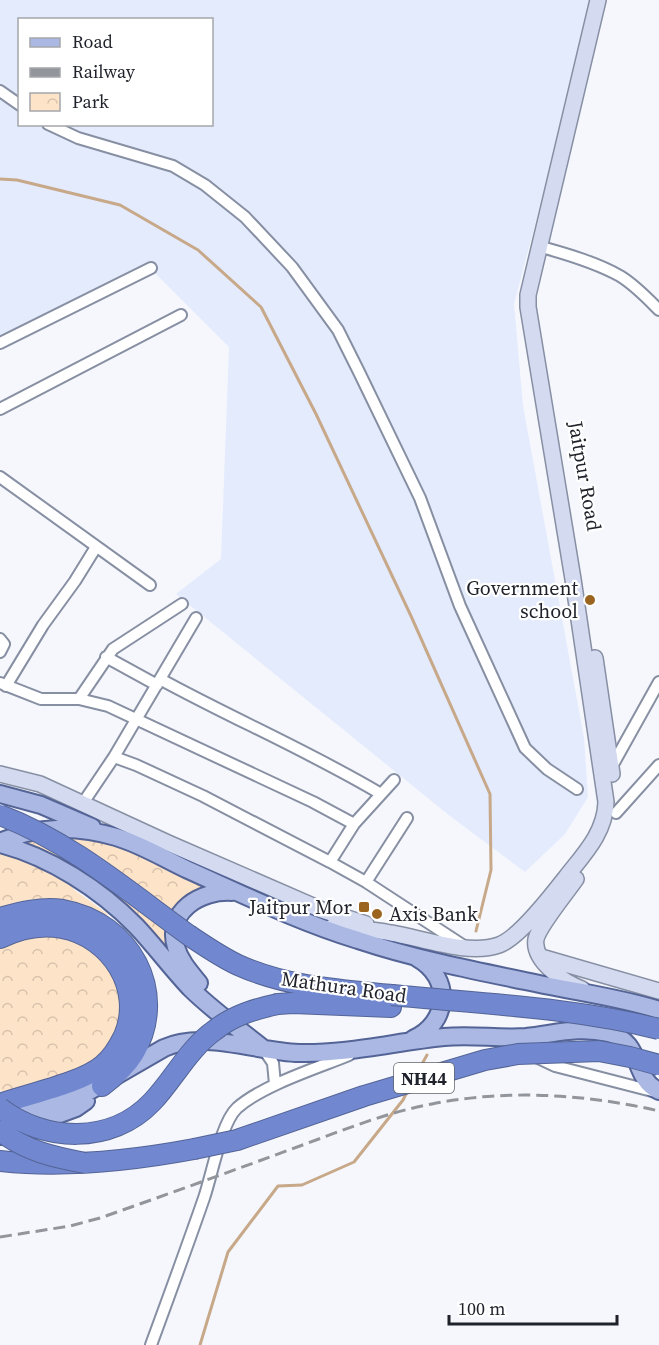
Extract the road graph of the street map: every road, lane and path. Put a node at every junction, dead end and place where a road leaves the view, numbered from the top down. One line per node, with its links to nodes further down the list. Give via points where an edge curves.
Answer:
1 (597, 0): 47 (street, Jaitpur Road, via 528,307 606,813 591,845 512,937 488,948)
2 (606, 0): 6 (street, Jaitpur Road)
3 (0, 91): 4 (street)
4 (18, 104)
5 (52, 126): 30 (street, via 78,138 173,166 206,185 245,217 298,276 338,330 420,498 455,595 525,748 546,769)
6 (545, 248): 8 (street, via 620,276); 27 (street, Jaitpur Road, via 536,286 536,314)
7 (151, 268): 10 (street)
8 (659, 310)
9 (181, 315): 11 (street)
10 (0, 343)
11 (0, 409)
12 (0, 477): 13 (street)
13 (96, 547): 14 (street); 22 (street)
14 (150, 585)
15 (182, 604): 19 (street, via 120,643)
16 (196, 618): 20 (street)
17 (0, 639): 18 (street, via 4,644)
18 (0, 652)
19 (106, 657): 20 (street); 23 (street)
20 (158, 682): 24 (street); 32 (street, via 335,767)
21 (659, 682): 27 (street)
22 (3, 685): 23 (street, via 41,699)
23 (79, 699): 24 (street)
24 (137, 719): 25 (street); 37 (street)
25 (114, 757): 33 (street); 40 (street, via 203,795)
26 (659, 765): 34 (street)
27 (611, 768): 34 (street, Jaitpur Road)
28 (0, 774): 33 (street, via 40,784)
29 (394, 780): 32 (street)
30 (577, 789)
31 (0, 794): 38 (main road, via 41,805)
32 (381, 794): 37 (street)
33 (83, 802): 45 (street, via 322,910)
34 (616, 813): 48 (street, via 607,834 539,933)
35 (0, 815): 52 (highway, Mathura Road, bridge, via 54,840 218,954 257,973 313,987)
36 (407, 818): 41 (street)
37 (354, 824): 40 (street)
38 (116, 837): 39 (main road, via 48,829); 42 (main road)
39 (0, 843): 54 (main road, via 82,882 130,921 189,986)
40 (330, 862): 41 (street)
41 (366, 882): 47 (street)
42 (237, 892): 44 (main road); 54 (main road, via 212,892 195,899 182,912 174,939 180,958)
43 (1, 918): 62 (highway, via 33,910 80,914 111,931 139,967 147,996 146,1025 125,1065)
44 (311, 923): 45 (street); 49 (main road)
45 (390, 932): 47 (street, Jaitpur Road)
46 (0, 938): 64 (highway, via 34,927 62,928 88,937 117,963 131,1001 127,1028 105,1064 83,1078)
47 (466, 948)
48 (539, 951): 50 (street); 51 (street, via 556,974)
49 (411, 955): 51 (main road); 57 (main road, via 436,974 442,1004 429,1028)
50 (659, 991)
51 (591, 993): 53 (main road)
52 (488, 1004): 55 (highway, Mathura Road, bridge); 64 (highway, bridge, via 392,1007 293,1003 260,1008 214,1030 150,1104 108,1128 77,1134 48,1132 25,1124)
53 (659, 1010)
54 (224, 1017): 59 (main road)
55 (659, 1029)
56 (482, 1036): 57 (main road); 63 (street, via 555,1066); 63 (main road, via 526,1037 572,1029 608,1033 630,1046 646,1081)
57 (405, 1042): 58 (main road)
58 (363, 1049): 59 (main road, via 318,1053); 61 (street)
59 (264, 1050): 61 (street, via 273,1063); 62 (main road, via 184,1041 164,1048)
60 (659, 1065): 69 (highway, NH44, bridge, via 599,1051 518,1054 364,1096 237,1140 150,1158)
61 (275, 1084): 70 (street, via 238,1107 228,1121)
62 (102, 1086): 65 (main road); 67 (main road, via 76,1108)
63 (659, 1092)
64 (0, 1106)
65 (0, 1122)
66 (0, 1131): 69 (highway, bridge, via 30,1150)
67 (0, 1136)
68 (0, 1161): 69 (highway, NH44, bridge, via 33,1165)
69 (85, 1163)
70 (151, 1345)

